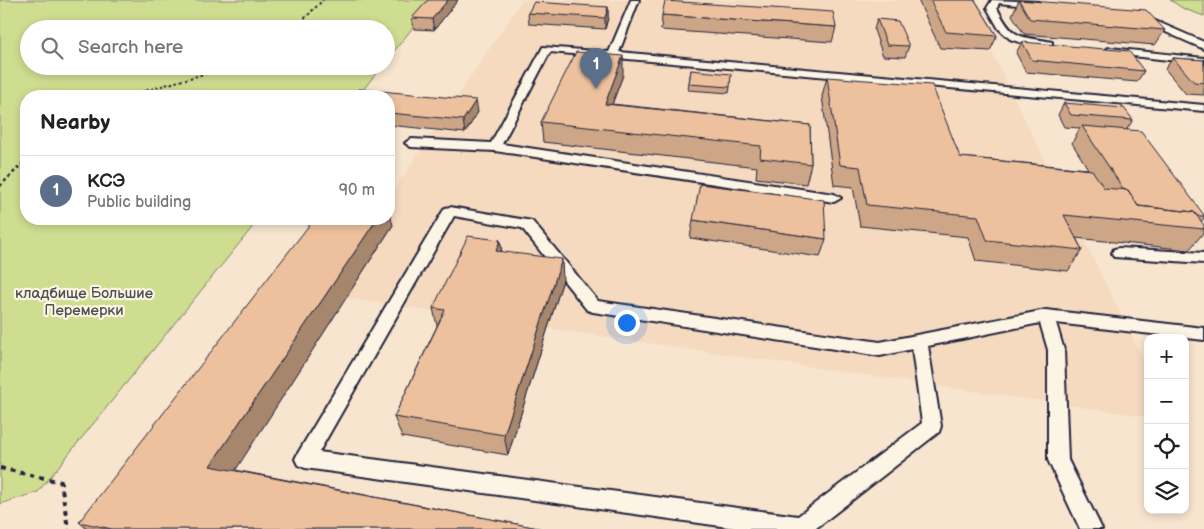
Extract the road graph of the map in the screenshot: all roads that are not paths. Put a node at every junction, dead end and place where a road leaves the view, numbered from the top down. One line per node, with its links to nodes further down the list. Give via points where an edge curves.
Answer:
1 (635, 0): 8 (lane)
2 (997, 0): 3 (lane); 5 (lane, via 992,8 1000,26 1018,41)
3 (1044, 5)
4 (1133, 16): 6 (lane)
5 (1057, 45)
6 (1204, 46)
7 (1096, 49): 9 (lane)
8 (613, 54): 10 (lane); 12 (lane, via 547,49)
9 (1204, 61)
10 (1204, 108)
11 (411, 143): 12 (lane)
12 (495, 147): 13 (lane)
13 (834, 198)
14 (1119, 253): 15 (lane)
15 (1204, 258)
16 (1046, 316): 17 (lane); 18 (lane); 19 (lane, via 1056,350 1058,460)
17 (1204, 334)
18 (918, 341): 18 (lane, via 880,349 593,306 528,224 450,211 305,459 801,527 932,426)
19 (1091, 529)

